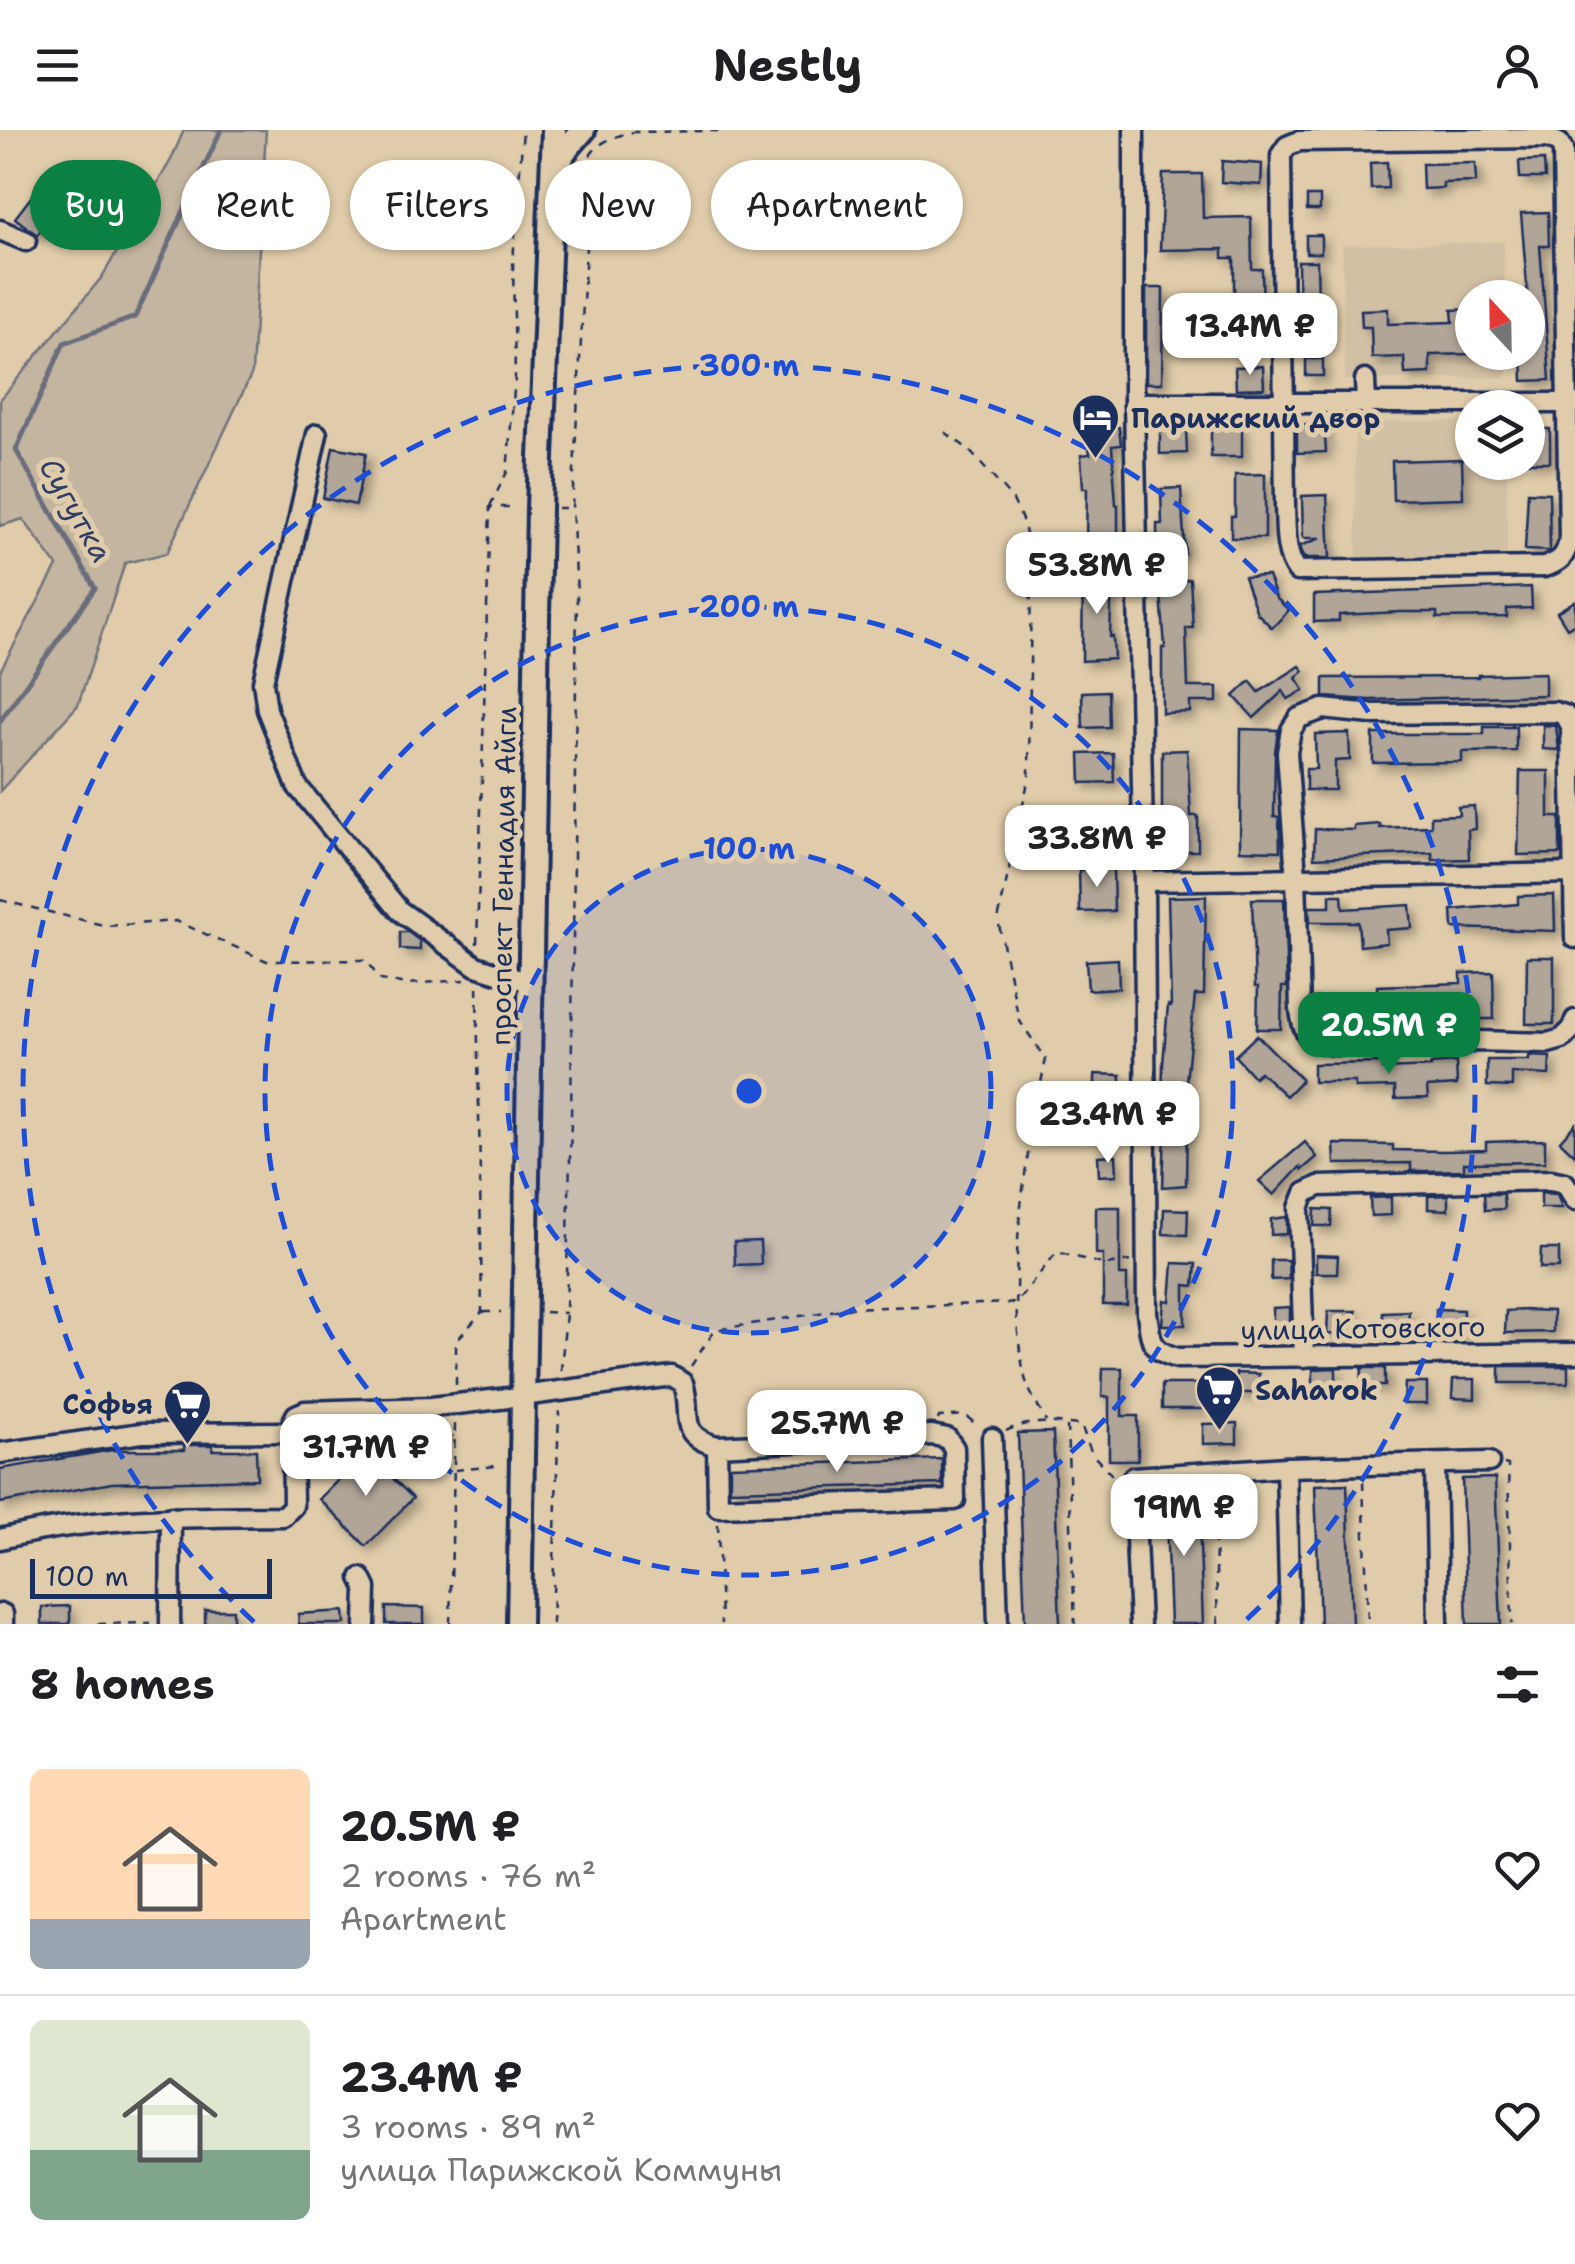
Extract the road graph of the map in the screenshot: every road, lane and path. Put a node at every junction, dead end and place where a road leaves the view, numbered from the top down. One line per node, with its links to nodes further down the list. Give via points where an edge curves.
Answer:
1 (522, 130): 19 (path, via 509,453)
2 (538, 130): 30 (main road, проспект Геннадия Айги)
3 (554, 130): 7 (main road, проспект Геннадия Айги)
4 (583, 130): 8 (main road)
5 (789, 130): 22 (path, via 634,132 615,136 592,154)
6 (1134, 130): 13 (street)
7 (553, 160)
8 (561, 160)
9 (0, 230): 10 (street)
10 (26, 241)
11 (550, 250): 45 (main road, проспект Геннадия Айги)
12 (1365, 380): 15 (street)
13 (1134, 403): 16 (street); 25 (street)
14 (1571, 403): 15 (street); 16 (street, via 1569,541 1559,563 1308,573 1291,564 1287,542); 16 (street, via 1563,150 1547,138 1286,146)
15 (1366, 405): 16 (street)
16 (1285, 406)
17 (945, 432): 35 (path, via 1012,500 1030,562 1029,777 998,920 1018,1020 1046,1060 1026,1147)
18 (317, 434): 30 (street, via 263,682 267,710 298,786 400,911 476,966)
19 (490, 507): 20 (path); 28 (path)
20 (516, 507)
21 (550, 508): 22 (path)
22 (572, 508): 39 (path, via 577,592)
23 (1574, 873): 24 (street); 24 (street, via 1571,726 1565,714 1323,709 1299,718 1291,730); 27 (street)
24 (1296, 876): 25 (street); 32 (street, via 1302,1024 1319,1044 1548,1043 1562,1039)
25 (1144, 881): 34 (street)
26 (0, 900): 31 (path, via 107,926 176,921 267,960 365,960 380,980)
27 (1575, 938)
28 (476, 954)
29 (476, 973): 31 (path)
30 (518, 979): 45 (main road, проспект Геннадия Айги)
31 (476, 980): 36 (path)
32 (1575, 1020)
33 (1575, 1200): 41 (street, via 1565,1183 1551,1180 1320,1186 1305,1193 1298,1208)
34 (1146, 1258): 35 (path, via 1106,1265 1057,1252); 41 (street, улица Котовского, via 1147,1313 1162,1354)
35 (1016, 1303): 43 (path, via 850,1308 714,1330); 48 (path, via 1024,1376)
36 (482, 1312): 37 (path); 44 (path, via 456,1340)
37 (500, 1312)
38 (534, 1312): 39 (path)
39 (566, 1313): 42 (path)
40 (1575, 1353): 41 (street, улица Котовского)
41 (1304, 1357)
42 (560, 1378)
43 (682, 1384): 45 (street, via 672,1376); 54 (street, via 691,1434)
44 (456, 1392)
45 (515, 1397): 52 (street, via 304,1412 296,1415); 76 (main road, проспект Геннадия Айги); 77 (main road, проспект Геннадия Айги)
46 (560, 1401): 56 (path)
47 (455, 1411): 51 (path)
48 (1046, 1422): 49 (path); 53 (path)
49 (1067, 1424): 65 (path, via 1081,1425 1092,1454 1111,1474); 81 (path)
50 (932, 1435): 53 (path, via 939,1416 965,1416); 54 (street); 66 (street, via 947,1438 954,1448 956,1500)
51 (454, 1436): 52 (path); 63 (path)
52 (292, 1437): 55 (street, via 142,1433); 67 (street, via 293,1506 283,1516)
53 (992, 1438): 80 (street)
54 (717, 1446): 66 (street)
55 (0, 1453)
56 (558, 1462): 58 (path); 78 (path)
57 (1489, 1462): 59 (street); 87 (path, via 1508,1465)
58 (544, 1463)
59 (1435, 1464): 61 (street); 86 (street)
60 (496, 1466): 63 (path)
61 (1362, 1466): 62 (street); 85 (path)
62 (1286, 1467): 64 (street); 84 (street)
63 (454, 1470): 75 (path)
64 (1212, 1472): 65 (street); 83 (path)
65 (1134, 1476): 82 (street)
66 (718, 1507): 79 (path)
67 (171, 1517): 68 (street, via 52,1526); 73 (street)
68 (0, 1539)
69 (361, 1578): 74 (street)
70 (0, 1614): 71 (street)
71 (3, 1624)
72 (97, 1624): 73 (path)
73 (170, 1624)
74 (365, 1624)
75 (450, 1624)
76 (504, 1624)
77 (519, 1624)
78 (552, 1624)
79 (720, 1624)
80 (998, 1624)
81 (1075, 1624)
82 (1140, 1624)
83 (1218, 1624)
84 (1290, 1624)
85 (1368, 1624)
86 (1438, 1624)
87 (1512, 1624)

